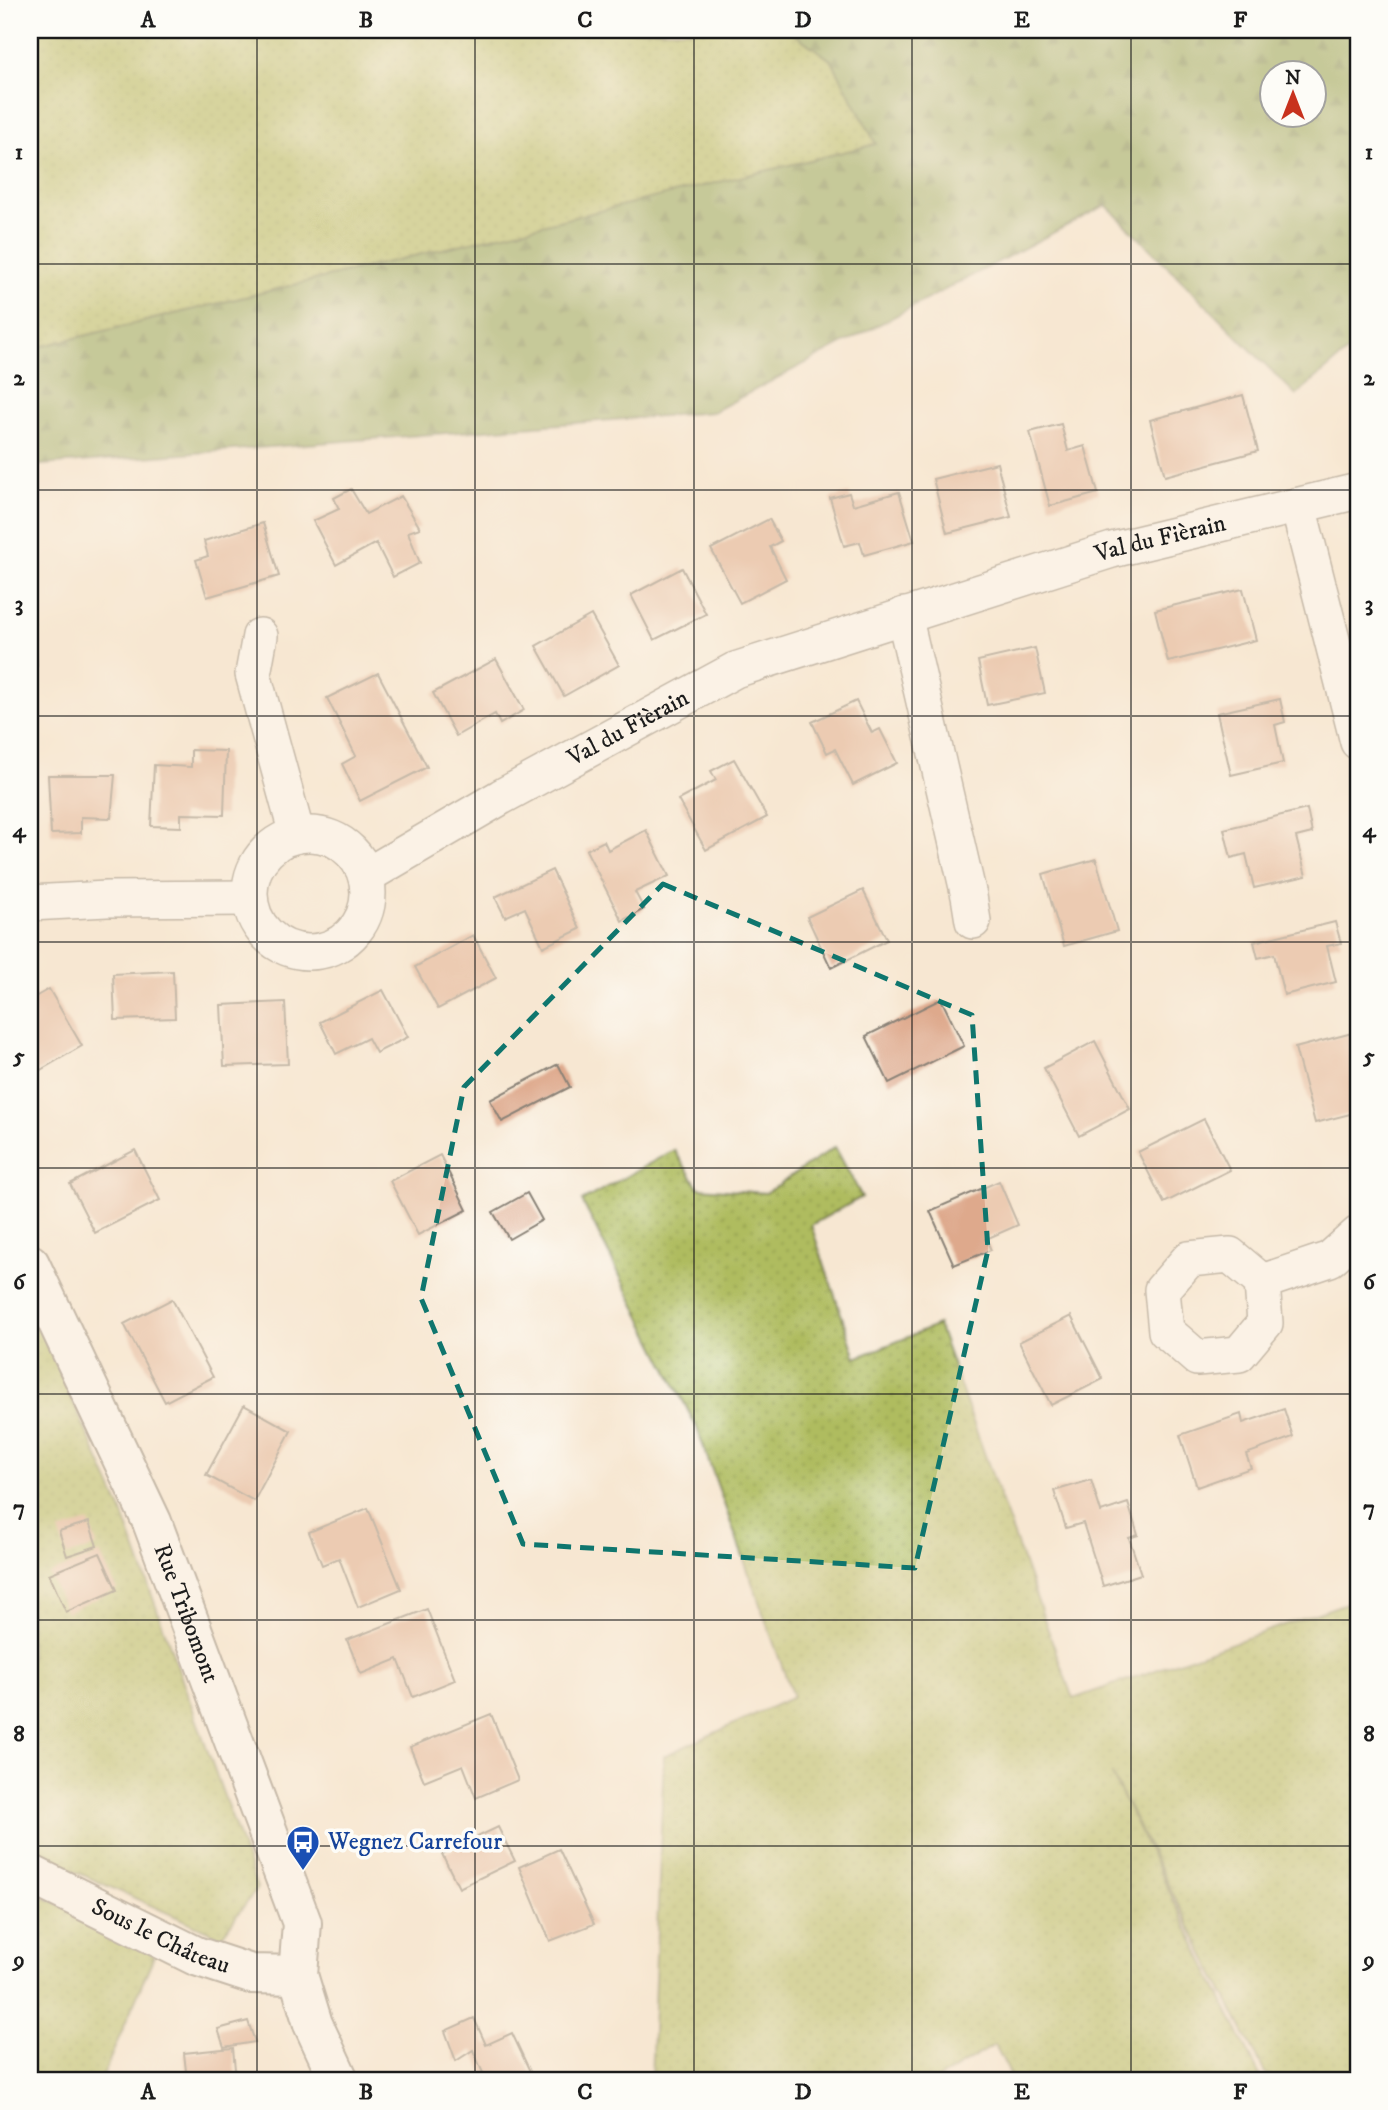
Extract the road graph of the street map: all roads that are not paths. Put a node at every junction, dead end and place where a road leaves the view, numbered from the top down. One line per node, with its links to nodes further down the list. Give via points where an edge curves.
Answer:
1 (1358, 491): 2 (street, Val du Fièrain)
2 (1298, 506): 3 (street, Val du Fièrain, via 1112,551); 5 (street)
3 (904, 615): 7 (street, Val du Fièrain, via 735,670); 10 (street)
4 (260, 636): 6 (street, via 253,674)
5 (1358, 742)
6 (297, 835): 7 (street, via 317,834 339,842 356,857); 8 (street, via 277,843 261,858 252,877)
7 (366, 876): 8 (street, via 368,904 356,929 334,947 306,952 279,945 259,925)
8 (250, 898): 9 (street)
9 (30, 903)
10 (973, 921)
11 (1358, 1234): 13 (street, via 1330,1259)
12 (30, 1265): 15 (street, Rue Tribomont, via 157,1535 302,1923)
13 (1262, 1282)
14 (30, 1874): 15 (street, Sous le Château, via 196,1956 251,1973)
15 (298, 1975): 16 (street, via 313,2024)
16 (339, 2080)

